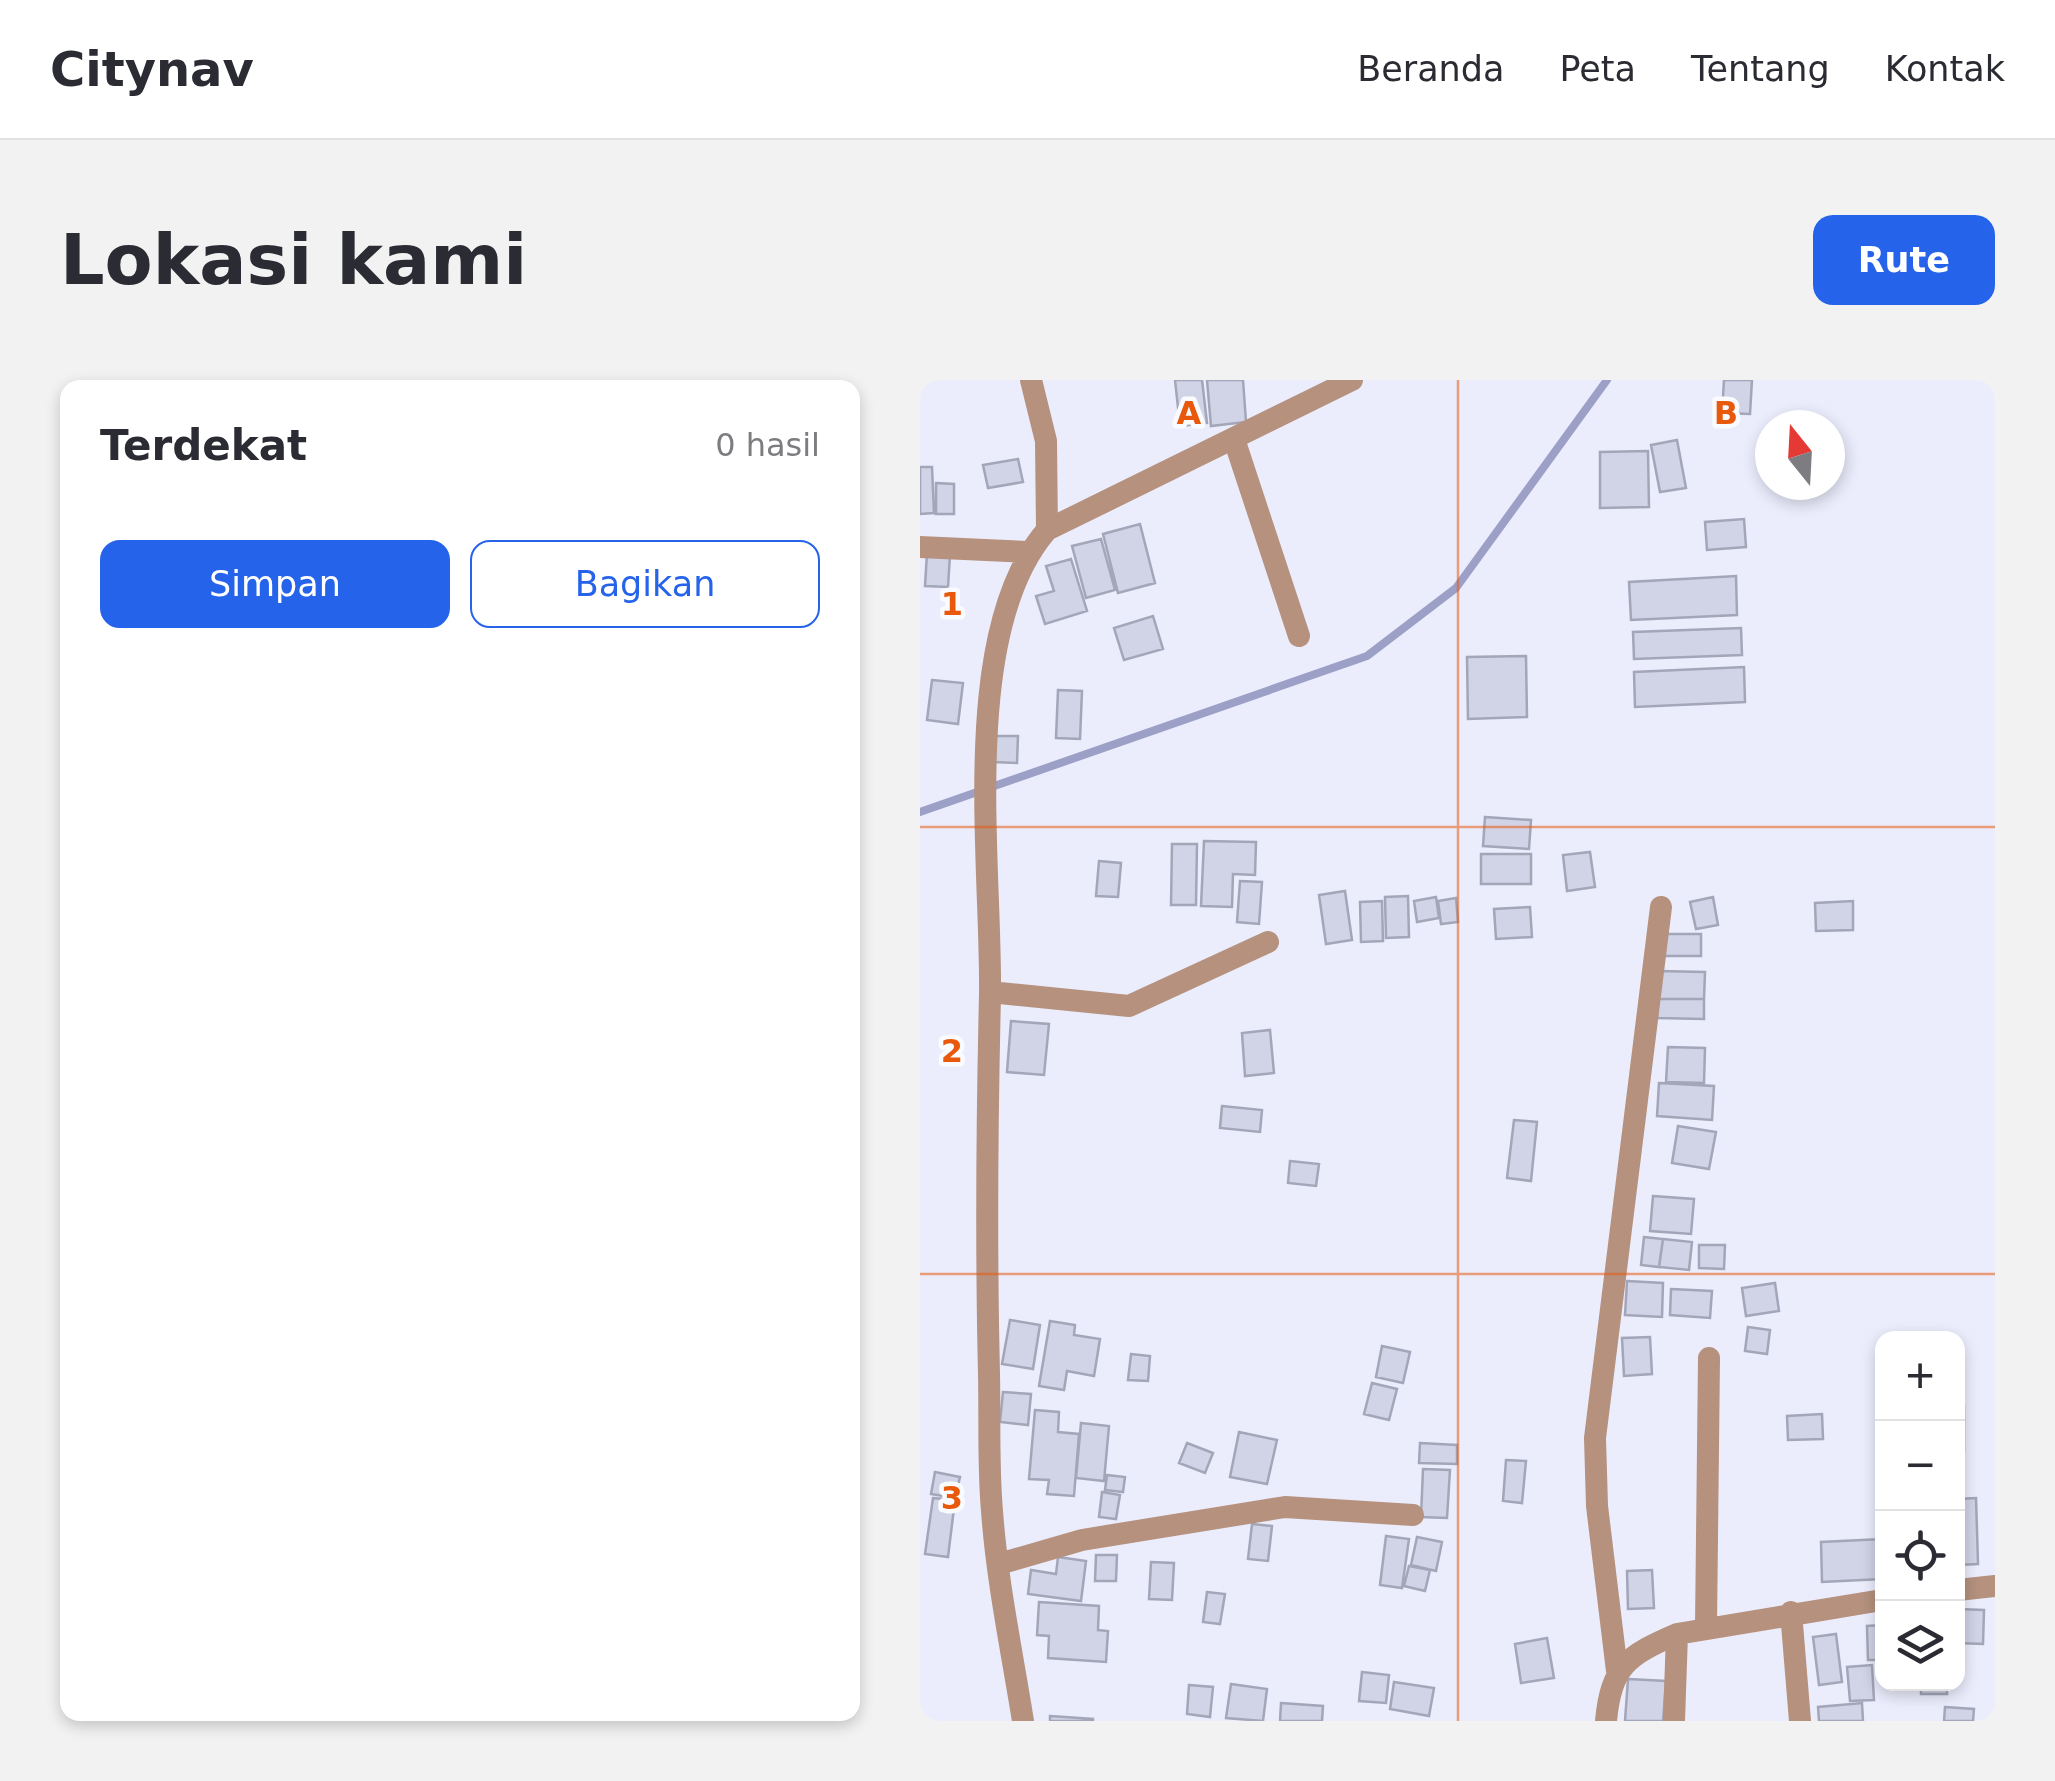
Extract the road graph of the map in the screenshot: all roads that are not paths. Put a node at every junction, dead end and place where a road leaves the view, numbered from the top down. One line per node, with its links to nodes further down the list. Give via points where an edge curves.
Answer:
1 (1030, 380): 4 (street, via 1046,441)
2 (1352, 380): 3 (street)
3 (1234, 439): 4 (street); 7 (street)
4 (1048, 530): 6 (street)
5 (920, 547): 6 (street)
6 (1028, 552): 10 (street, via 1006,613 993,688 985,787)
7 (1299, 636)
8 (1661, 906): 20 (street, via 1594,1438)
9 (1268, 942): 10 (street, via 1129,1006)
10 (990, 992): 13 (street, via 984,1168)
11 (1708, 1358): 18 (street)
12 (1413, 1515): 13 (street, via 1285,1507 1082,1540)
13 (999, 1564): 21 (street)
14 (1995, 1586): 15 (street)
15 (1965, 1589)
16 (1875, 1601): 17 (street)
17 (1791, 1612): 18 (street); 24 (street)
18 (1706, 1627): 19 (street)
19 (1677, 1634): 20 (street); 23 (street)
20 (1617, 1671): 22 (street)
21 (1023, 1721)
22 (1606, 1721)
23 (1674, 1721)
24 (1800, 1721)

